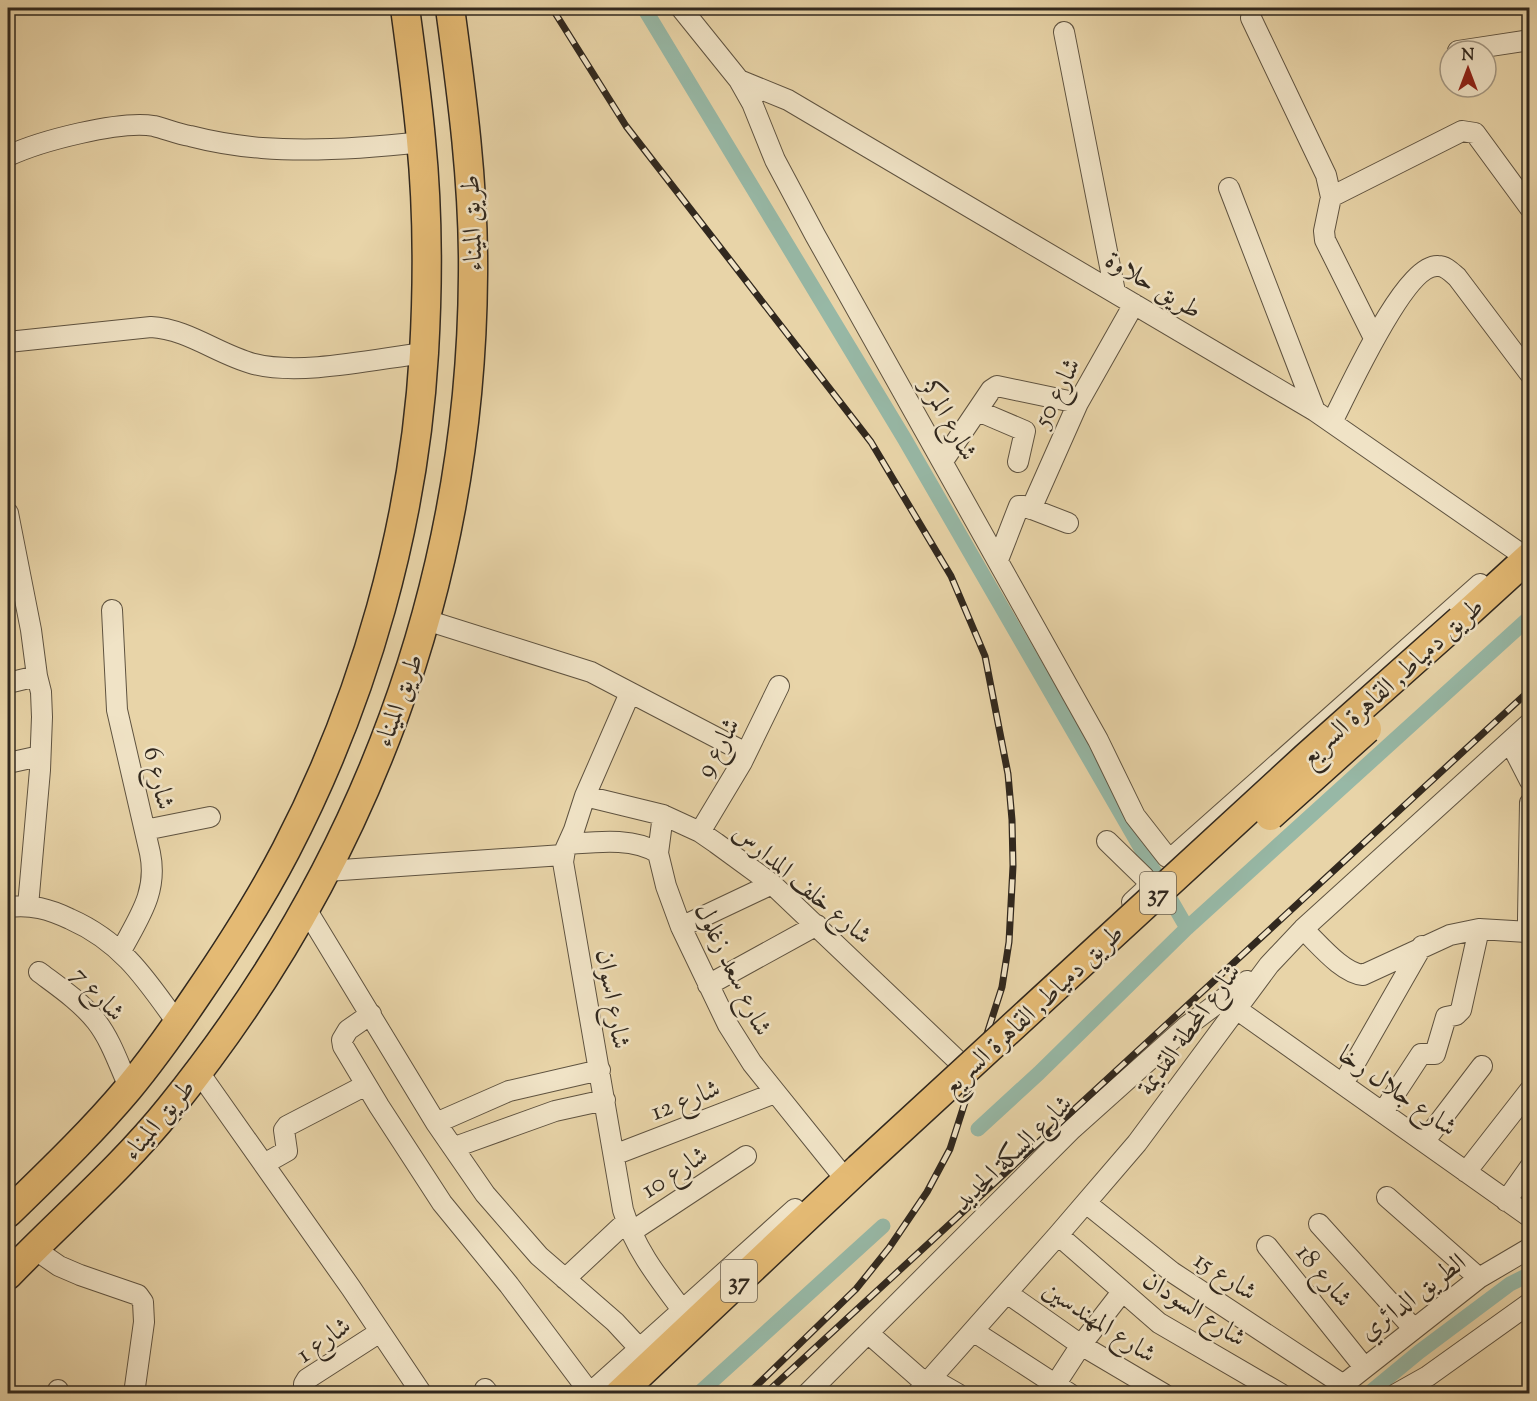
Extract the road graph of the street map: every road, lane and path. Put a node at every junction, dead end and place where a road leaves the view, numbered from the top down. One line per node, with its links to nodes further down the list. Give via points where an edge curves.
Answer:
1 (405, 8): 9 (highway, طريق الميناء)
2 (450, 8): 32 (highway, طريق الميناء, via 472,201 472,345 452,511)
3 (681, 8): 8 (street, شارع المركز)
4 (1251, 18): 12 (street, via 1326,175)
5 (1064, 32): 14 (street)
6 (1530, 40): 7 (street)
7 (1498, 45)
8 (740, 81): 14 (street, طريق حلاوة, via 803,109); 24 (street, شارع المركز, via 775,160)
9 (422, 142): 10 (street, via 371,148 261,148 153,126 129,126 82,133); 18 (highway, طريق الميناء)
10 (8, 156)
11 (1229, 188): 22 (street)
12 (1331, 198): 13 (street, via 1462,131 1475,133); 16 (street, via 1325,240)
13 (1530, 208)
14 (1115, 292): 15 (street, طريق حلاوة)
15 (1134, 304): 20 (street, شارع 50); 22 (street, طريق حلاوة)
16 (1374, 338): 19 (street, via 1414,279 1437,265 1448,268 1457,277); 23 (street)
17 (8, 342): 18 (street, via 163,328 223,354 285,369)
18 (424, 353): 70 (highway, طريق الميناء, via 411,472 396,546 340,731 266,888)
19 (1530, 374)
20 (1078, 403): 21 (street, via 998,386); 26 (street, شارع 50)
21 (978, 411): 24 (street); 25 (street, via 1025,431)
22 (1315, 411): 23 (street, طريق حلاوة)
23 (1332, 423): 30 (street, طريق حلاوة)
24 (943, 461): 29 (street, شارع المركز)
25 (1018, 462)
26 (1031, 508): 28 (street); 29 (street, via 1018,508)
27 (8, 513): 33 (street, via 32,630)
28 (1068, 523)
29 (998, 560): 30 (street, شارع المركز, via 1098,740 1135,816 1170,858)
30 (1526, 561): 90 (highway, طريق دمياط, القاهرة السريع / 37, bridge, via 1466,627 1169,907)
31 (112, 610): 47 (street, شارع 6, via 117,710)
32 (426, 620): 36 (street, via 591,672); 53 (highway, طريق الميناء, via 386,737)
33 (37, 676): 34 (street); 40 (street, via 42,702)
34 (8, 683)
35 (779, 686): 39 (street, شارع 9)
36 (630, 693): 39 (street); 43 (street, شارع اسوان)
37 (1530, 723): 38 (street, شارع المحطة القديمة)
38 (1510, 742): 42 (street); 61 (street, شارع المحطة القديمة)
39 (746, 753): 48 (street, شارع 9)
40 (40, 756): 41 (street); 55 (street)
41 (8, 763)
42 (1530, 781)
43 (585, 796): 45 (street, شارع خلف المدارس); 50 (street, شارع اسوان)
44 (1530, 803): 52 (street)
45 (663, 815): 48 (street, شارع خلف المدارس); 51 (street)
46 (210, 817): 47 (street)
47 (145, 830): 64 (street, شارع 6, via 153,865 151,888)
48 (700, 832): 54 (street, شارع خلف المدارس)
49 (1107, 841): 71 (street, via 1144,877 1146,890)
50 (566, 849): 51 (street, via 615,842); 53 (street); 73 (street, شارع اسوان, via 564,870)
51 (658, 853): 60 (street, شارع سعد زغلول)
52 (1529, 867): 59 (street)
53 (327, 870): 57 (highway, طريق الميناء)
54 (772, 884): 58 (street, شارع خلف المدارس); 60 (street)
55 (28, 906): 56 (street); 64 (street, via 54,911 85,925)
56 (8, 907)
57 (306, 909): 69 (street); 74 (highway, طريق الميناء, via 257,990)
58 (817, 925): 67 (street); 71 (street, شارع خلف المدارس)
59 (1529, 926): 62 (street)
60 (681, 927): 67 (street, شارع سعد زغلول)
61 (1303, 929): 63 (street, via 1354,974 1371,972); 65 (street, شارع المحطة القديمة)
62 (1479, 929): 63 (street); 81 (street, via 1461,1010 1456,1016 1446,1017 1435,1054 1421,1054)
63 (1422, 946): 76 (street)
64 (121, 951): 70 (street, via 141,971)
65 (1269, 964): 68 (street, شارع المحطة القديمة); 112 (street, شارع السكة الحديد, via 1187,1026 1072,1129)
66 (39, 972): 77 (street, شارع 7, via 95,1019)
67 (708, 984): 79 (street, شارع سعد زغلول, via 740,1045)
68 (1235, 1008): 76 (street, شارع جلال رخا); 93 (street, شارع المحطة القديمة, via 1137,1143)
69 (371, 1014): 75 (street, via 348,1030 342,1040); 82 (street)
70 (178, 1024): 77 (highway, طريق الميناء)
71 (957, 1060): 90 (street)
72 (1482, 1066): 83 (street)
73 (600, 1070): 80 (street, شارع اسوان); 82 (street, via 509,1091)
74 (198, 1071): 87 (street); 100 (highway, طريق الميناء, via 140,1143)
75 (366, 1084): 87 (street, via 287,1126 287,1151); 119 (street, via 442,1203)
76 (1343, 1084): 81 (street, شارع جلال رخا)
77 (129, 1087): 94 (highway, طريق الميناء, via 74,1149)
78 (1530, 1090): 89 (street)
79 (775, 1092): 85 (street, شارع 12); 90 (street, شارع سعد زغلول)
80 (605, 1100): 84 (street, via 546,1114); 85 (street, شارع اسوان)
81 (1383, 1112): 83 (street, شارع جلال رخا)
82 (436, 1123): 84 (street)
83 (1425, 1142): 89 (street, شارع جلال رخا)
84 (455, 1147): 104 (street, via 485,1194 539,1256)
85 (614, 1155): 97 (street, شارع اسوان)
86 (746, 1156): 97 (street, شارع 10)
87 (264, 1164): 111 (street)
88 (1530, 1167): 92 (street)
89 (1466, 1172): 92 (street, شارع جلال رخا)
90 (857, 1173): 108 (street); 123 (highway, طريق دمياط, القاهرة السريع / 37); 124 (highway, طريق دمياط, القاهرة السريع / 37)
91 (1387, 1197): 103 (street)
92 (1506, 1201): 95 (street, شارع جلال رخا)
93 (1086, 1203): 98 (street, شارع المحطة القديمة); 118 (street, شارع 15, via 1172,1272)
94 (8, 1213)
95 (1530, 1217)
96 (1319, 1224): 109 (street)
97 (629, 1226): 104 (street, شارع 10); 108 (street, شارع اسوان, via 647,1262)
98 (1058, 1235): 105 (street, شارع السودان); 106 (street, شارع المحطة القديمة)
99 (1267, 1246): 115 (street, شارع 18)
100 (33, 1248): 102 (highway, طريق الميناء); 120 (street, via 59,1266 138,1295 143,1302)
101 (1530, 1248): 103 (street, الطريق الدائري)
102 (8, 1275)
103 (1479, 1278): 109 (street, الطريق الدائري)
104 (566, 1279): 114 (street)
105 (1122, 1292): 113 (street); 128 (street, شارع السودان, via 1165,1326)
106 (1007, 1293): 110 (street, شارع المحطة القديمة); 113 (street, شارع المهندسين)
107 (1530, 1303): 129 (street, via 1428,1376)
108 (683, 1311): 114 (street)
109 (1413, 1329): 115 (street, الطريق الدائري)
110 (973, 1331): 116 (street, شارع المحطة القديمة); 117 (street)
111 (380, 1332): 121 (street, شارع 1, via 307,1379); 122 (street)
112 (868, 1334): 116 (street); 125 (street, شارع السكة الحديد)
113 (1081, 1345): 117 (street); 127 (street, شارع المهندسين)
114 (639, 1349): 119 (street)
115 (1364, 1367): 118 (street, الطريق الدائري)
116 (924, 1385): 126 (street)
117 (1062, 1389)
118 (1337, 1389)
119 (590, 1393)
120 (135, 1394)
121 (304, 1394)
122 (422, 1394)
123 (619, 1394)
124 (645, 1394)
125 (807, 1394)
126 (958, 1394)
127 (1164, 1394)
128 (1281, 1394)
129 (1396, 1394)

